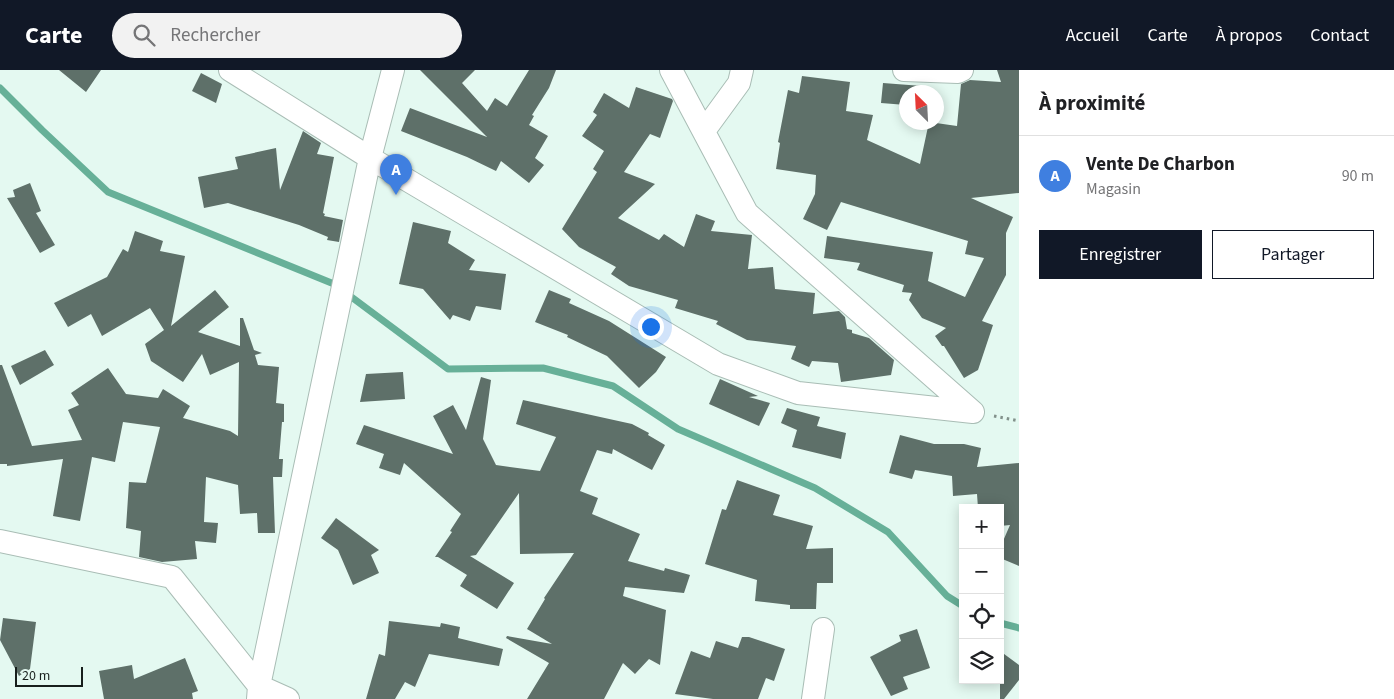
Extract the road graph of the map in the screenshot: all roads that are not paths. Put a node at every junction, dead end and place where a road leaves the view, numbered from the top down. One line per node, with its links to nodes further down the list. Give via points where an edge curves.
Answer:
1 (230, 70): 8 (street)
2 (393, 70): 8 (street)
3 (671, 70): 7 (street)
4 (742, 70): 7 (street, via 739,83)
5 (904, 70): 6 (street)
6 (962, 70)
7 (704, 131): 8 (street, via 747,213 974,412 798,393 718,364)
8 (370, 158): 11 (street)
9 (0, 541): 11 (street, via 172,577)
10 (823, 629): 13 (street)
11 (259, 692): 12 (street)
12 (288, 699)
13 (813, 699)

